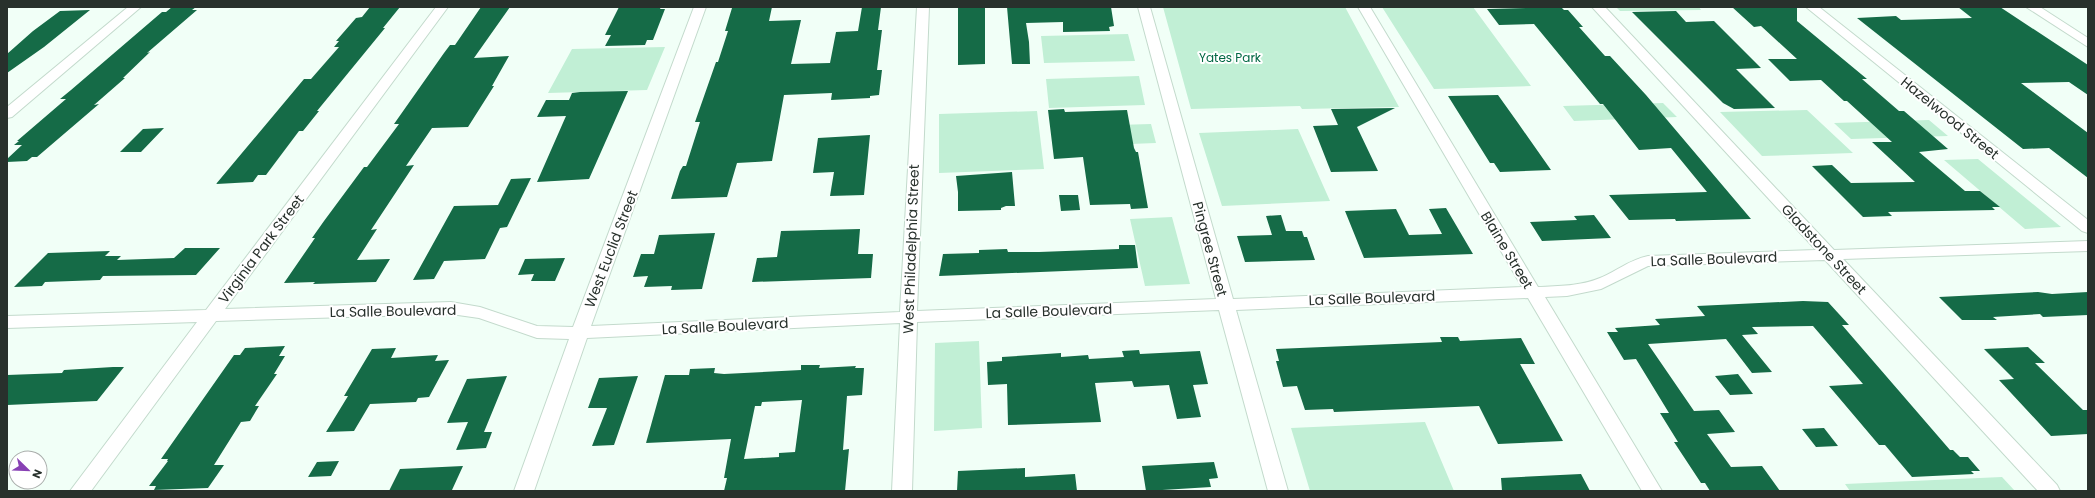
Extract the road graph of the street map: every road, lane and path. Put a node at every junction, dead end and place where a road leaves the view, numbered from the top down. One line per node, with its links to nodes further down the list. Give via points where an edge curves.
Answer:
1 (135, 7): 11 (street)
2 (442, 7): 17 (street, Virginia Park Street)
3 (700, 7): 20 (street, West Euclid Street)
4 (923, 7): 18 (street, West Philadelphia Street)
5 (1144, 7): 16 (street, Pingree Street)
6 (1364, 7): 15 (street, Blaine Street)
7 (1598, 7): 14 (street, Gladstone Street)
8 (1812, 7): 12 (street, Hazelwood Street)
9 (2032, 7): 10 (street)
10 (2088, 43)
11 (7, 114)
12 (2088, 228)
13 (2088, 246): 14 (street, La Salle Boulevard)
14 (1829, 254): 15 (street, La Salle Boulevard, via 1648,261 1629,266 1610,279 1591,287 1568,291); 26 (street, Gladstone Street)
15 (1533, 292): 16 (street, La Salle Boulevard); 25 (street, Blaine Street)
16 (1225, 304): 18 (street, La Salle Boulevard); 24 (street, Pingree Street)
17 (211, 316): 19 (street, La Salle Boulevard); 20 (street, La Salle Boulevard, via 451,308 490,316 529,332); 21 (street, Virginia Park Street)
18 (908, 317): 20 (street, La Salle Boulevard); 23 (street, West Philadelphia Street)
19 (7, 322)
20 (580, 333): 22 (street, West Euclid Street)
21 (80, 491)
22 (524, 491)
23 (902, 491)
24 (1278, 491)
25 (1652, 491)
26 (2050, 491)

